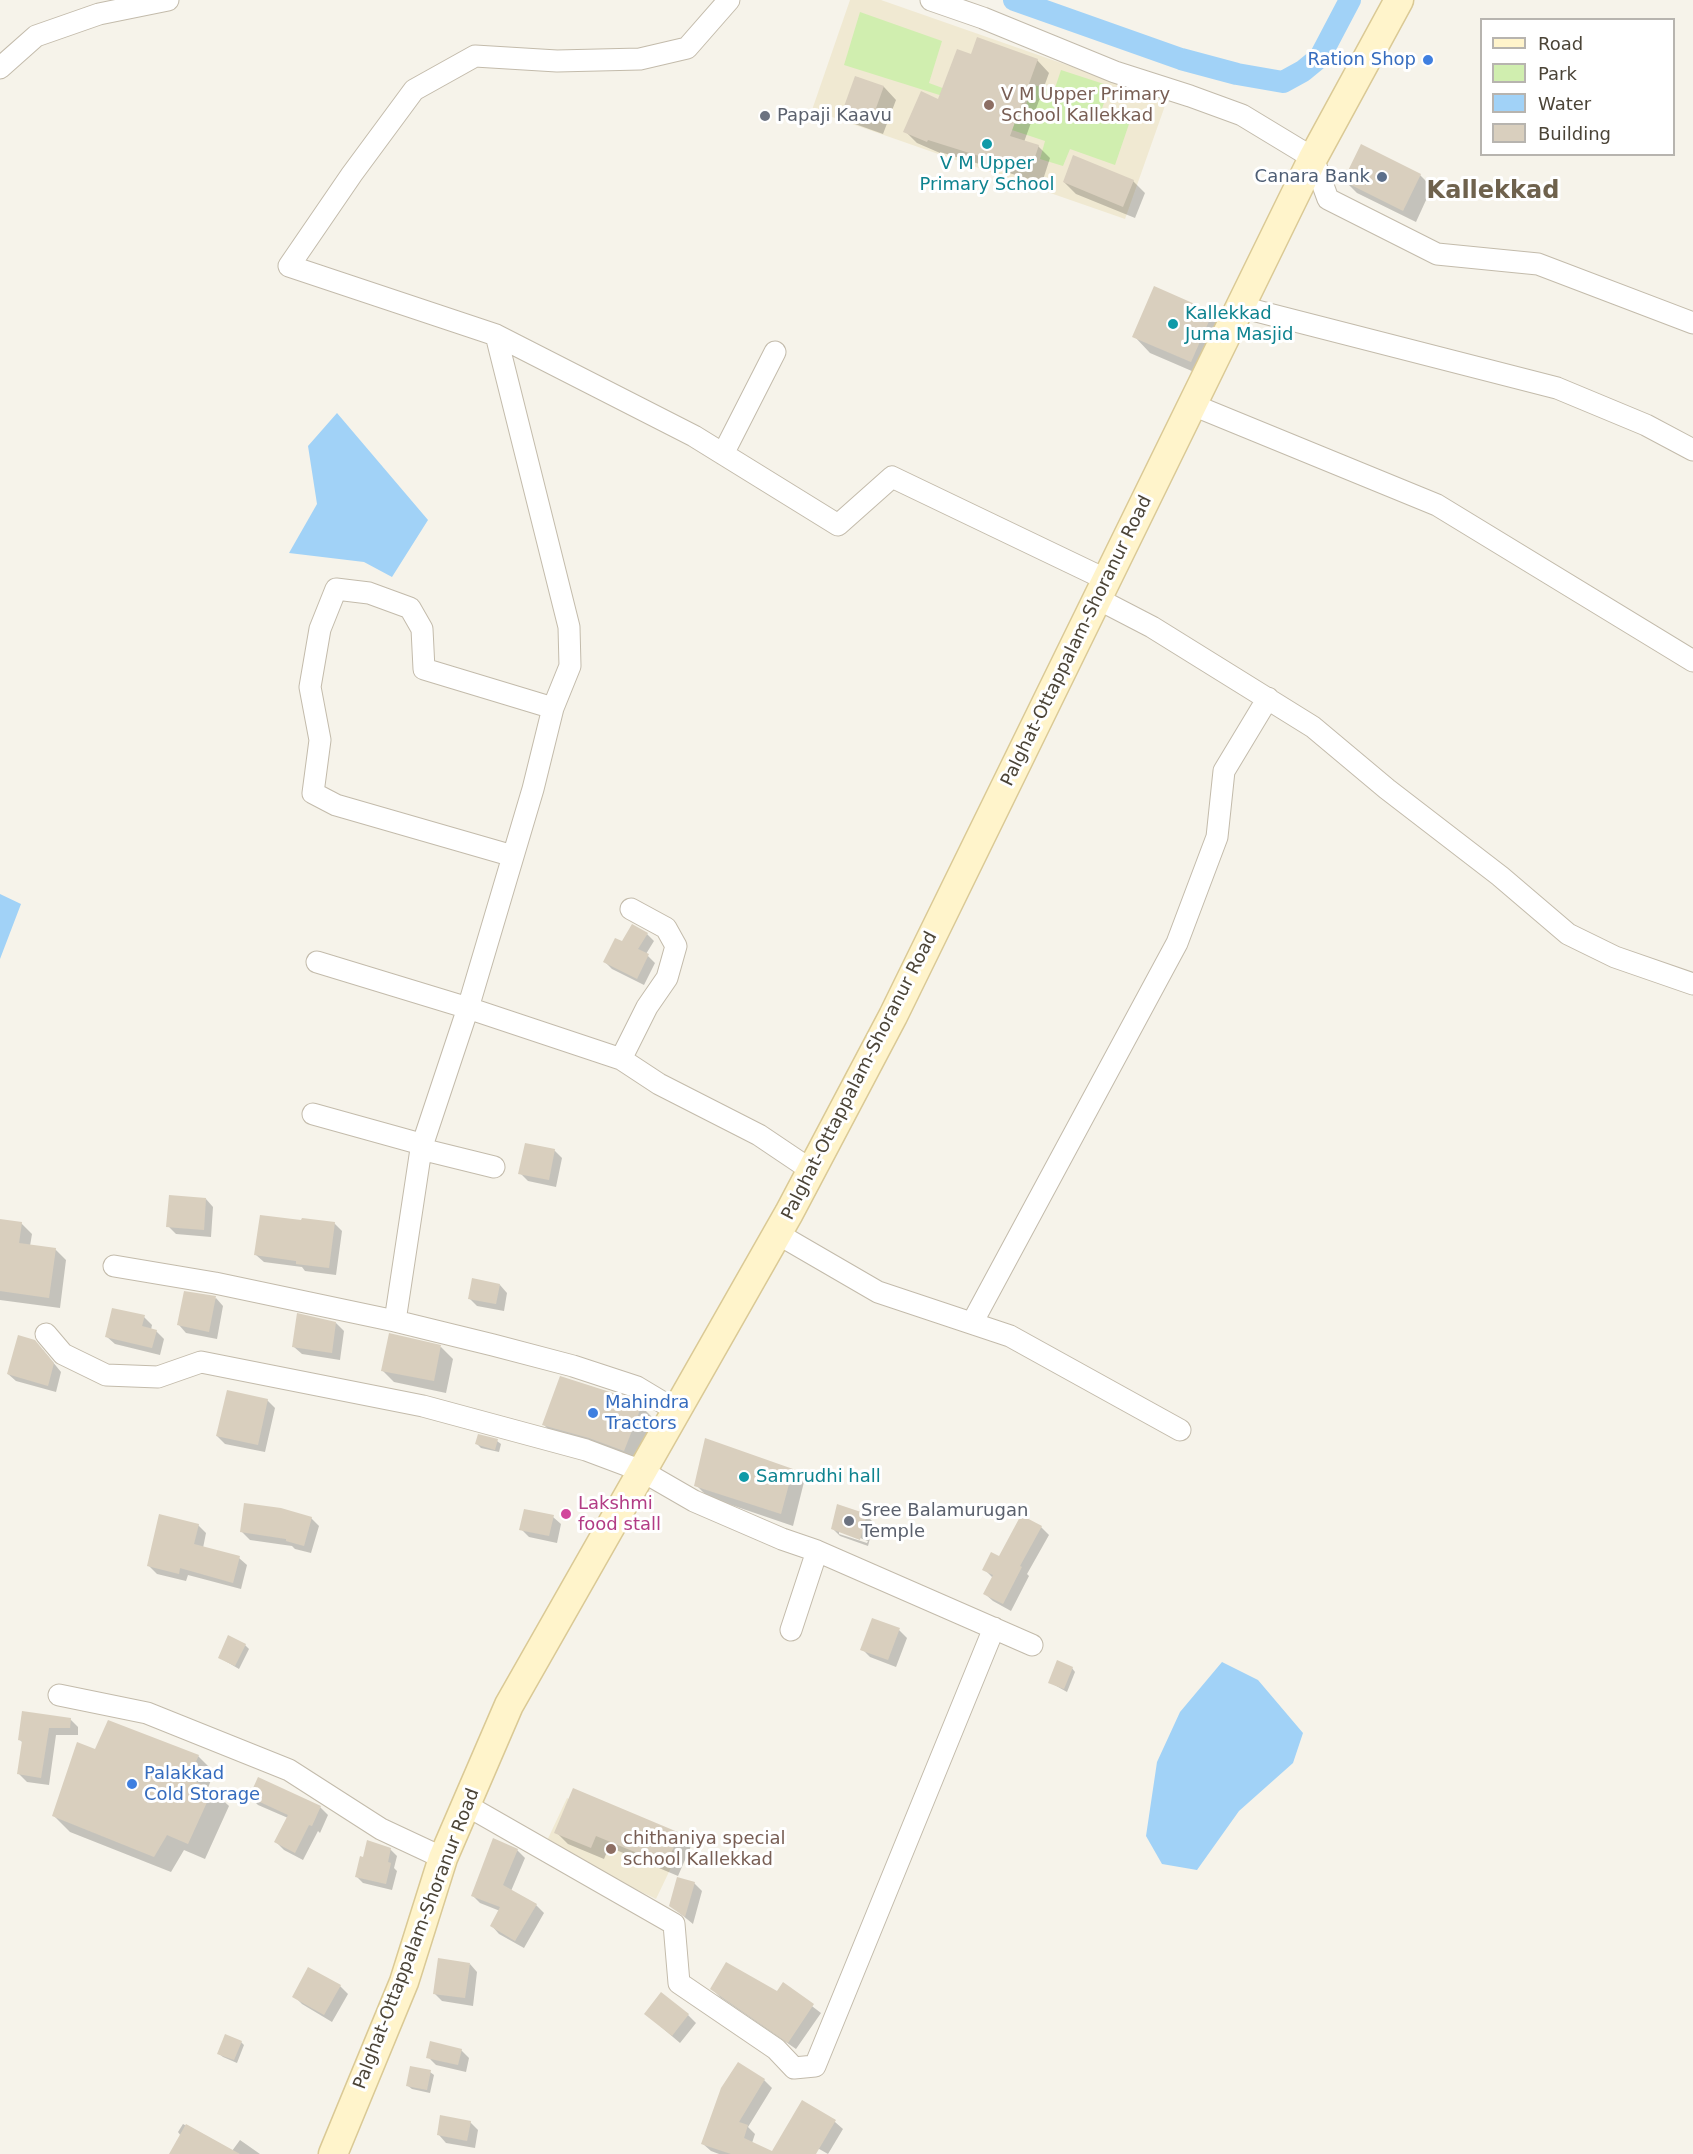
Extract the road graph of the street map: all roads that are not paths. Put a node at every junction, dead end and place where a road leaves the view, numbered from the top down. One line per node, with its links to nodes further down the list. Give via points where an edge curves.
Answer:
1 (168, 0): 5 (street, via 99,14 36,36)
2 (729, 0): 9 (street, via 687,48 640,59 557,61 475,56 414,90 289,266)
3 (931, 0): 6 (street, via 1115,72 1242,116)
4 (1399, 0): 6 (main road, Palghat-Ottappalam-Shoranur Road)
5 (0, 68)
6 (1313, 158): 7 (main road, Palghat-Ottappalam-Shoranur Road); 8 (street, via 1328,199 1437,254 1538,264)
7 (1241, 308): 11 (main road, Palghat-Ottappalam-Shoranur Road); 12 (street, via 1557,388 1646,425)
8 (1693, 323)
9 (496, 335): 13 (street); 17 (street, via 569,627 570,666)
10 (775, 352): 13 (street)
11 (1193, 405): 14 (main road, Palghat-Ottappalam-Shoranur Road); 15 (street, via 1437,505)
12 (1693, 450)
13 (723, 454): 14 (street, via 838,525 892,477)
14 (1103, 590): 16 (street, via 1152,627); 27 (main road, Palghat-Ottappalam-Shoranur Road, via 893,1016)
15 (1693, 661)
16 (1268, 698): 21 (street, via 1313,727 1568,933 1615,957); 31 (street, via 1224,771 1217,837 1177,943)
17 (553, 708): 18 (street); 18 (street, via 424,669 422,629 410,608 369,592 336,589 320,629 310,687 320,740 313,793 336,805)
18 (513, 856): 22 (street)
19 (631, 909): 23 (street, via 666,928 676,946 667,978 647,1007)
20 (317, 962): 22 (street)
21 (1693, 984)
22 (468, 1008): 23 (street); 25 (street)
23 (621, 1059): 27 (street, via 659,1084 759,1136)
24 (313, 1114): 25 (street)
25 (421, 1146): 26 (street); 30 (street)
26 (494, 1167)
27 (811, 1170): 28 (main road, Palghat-Ottappalam-Shoranur Road)
28 (778, 1234): 31 (street, via 879,1292); 33 (main road, Palghat-Ottappalam-Shoranur Road)
29 (114, 1266): 30 (street)
30 (394, 1321): 33 (street, via 573,1366 637,1388)
31 (972, 1323): 34 (street, via 1010,1336)
32 (46, 1334): 35 (street, via 63,1354 106,1376 158,1377 201,1362 423,1406 586,1450)
33 (676, 1411): 35 (main road, Palghat-Ottappalam-Shoranur Road)
34 (1180, 1430)
35 (642, 1471): 36 (street, via 694,1501); 41 (main road, Palghat-Ottappalam-Shoranur Road, via 509,1705)
36 (817, 1551): 37 (street); 38 (street)
37 (994, 1628): 39 (street); 41 (street, via 815,2066 794,2068 776,2049 679,1983 674,1924)
38 (791, 1630)
39 (1032, 1645)
40 (59, 1695): 42 (street, via 147,1713 289,1770 381,1829)
41 (466, 1805): 42 (main road, Palghat-Ottappalam-Shoranur Road)
42 (443, 1858): 43 (main road, Palghat-Ottappalam-Shoranur Road, via 404,1982)
43 (333, 2154)

